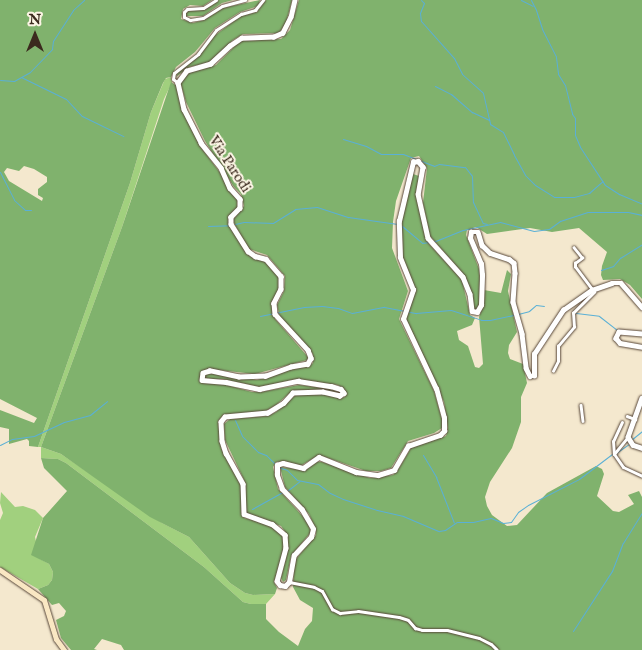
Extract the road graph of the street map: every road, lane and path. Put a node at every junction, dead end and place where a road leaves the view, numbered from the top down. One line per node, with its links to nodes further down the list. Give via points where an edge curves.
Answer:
1 (216, 0): 2 (street, via 203,8 187,9 184,17 190,20 203,18 222,6)
2 (245, 0)
3 (263, 0): 5 (street, via 255,10 241,14 216,30 198,54 174,73 173,79)
4 (295, 0): 5 (street, via 292,17 283,33 274,37 242,38 211,64 184,73)
5 (178, 83): 23 (street, Via Parodi, via 184,109 201,143 221,168 230,188 239,196 240,208 231,217 231,224 248,251 266,259 282,276 281,289 274,303 275,314 308,350 311,358 308,364 266,376 238,377 210,371 203,374 202,380 259,389 298,381 331,386 344,393 340,396 323,392 294,393 268,413 225,417 221,422 226,453 243,484 244,514 272,524 285,535 285,554 277,578 281,586)
6 (574, 248): 7 (street, via 582,258 575,266)
7 (592, 290): 8 (street, via 621,283); 11 (street, via 593,293 573,313 574,328 558,346 558,360); 23 (street, via 563,310 534,354 534,376 530,376 512,302 514,263 509,258 490,253 482,245 478,232 471,232 481,264 482,286 480,308 477,312 472,311 463,277 428,238 418,194 423,168 418,161 412,162 399,220 401,265 413,290 403,319 436,388 444,431 411,444 394,470 378,475 356,472 320,457 303,468 277,464 282,489 302,510 313,529 311,537 294,555)
8 (642, 307)
9 (642, 334): 10 (street, via 620,332 616,338 620,343)
10 (642, 347)
11 (553, 371)
12 (642, 398): 15 (street)
13 (581, 406): 16 (street)
14 (627, 416): 15 (street)
15 (635, 419): 18 (street)
16 (583, 421)
17 (622, 422): 20 (street, via 614,438)
18 (628, 437): 19 (street, via 632,445); 20 (street)
19 (642, 448)
20 (614, 454): 21 (street, via 620,464)
21 (642, 476)
22 (0, 570): 24 (main road, via 44,600 56,639)
23 (289, 582): 25 (street, via 314,586 322,591 332,609 340,613 358,611 399,617 422,630 447,630 479,638)
24 (64, 650)
25 (496, 650)

